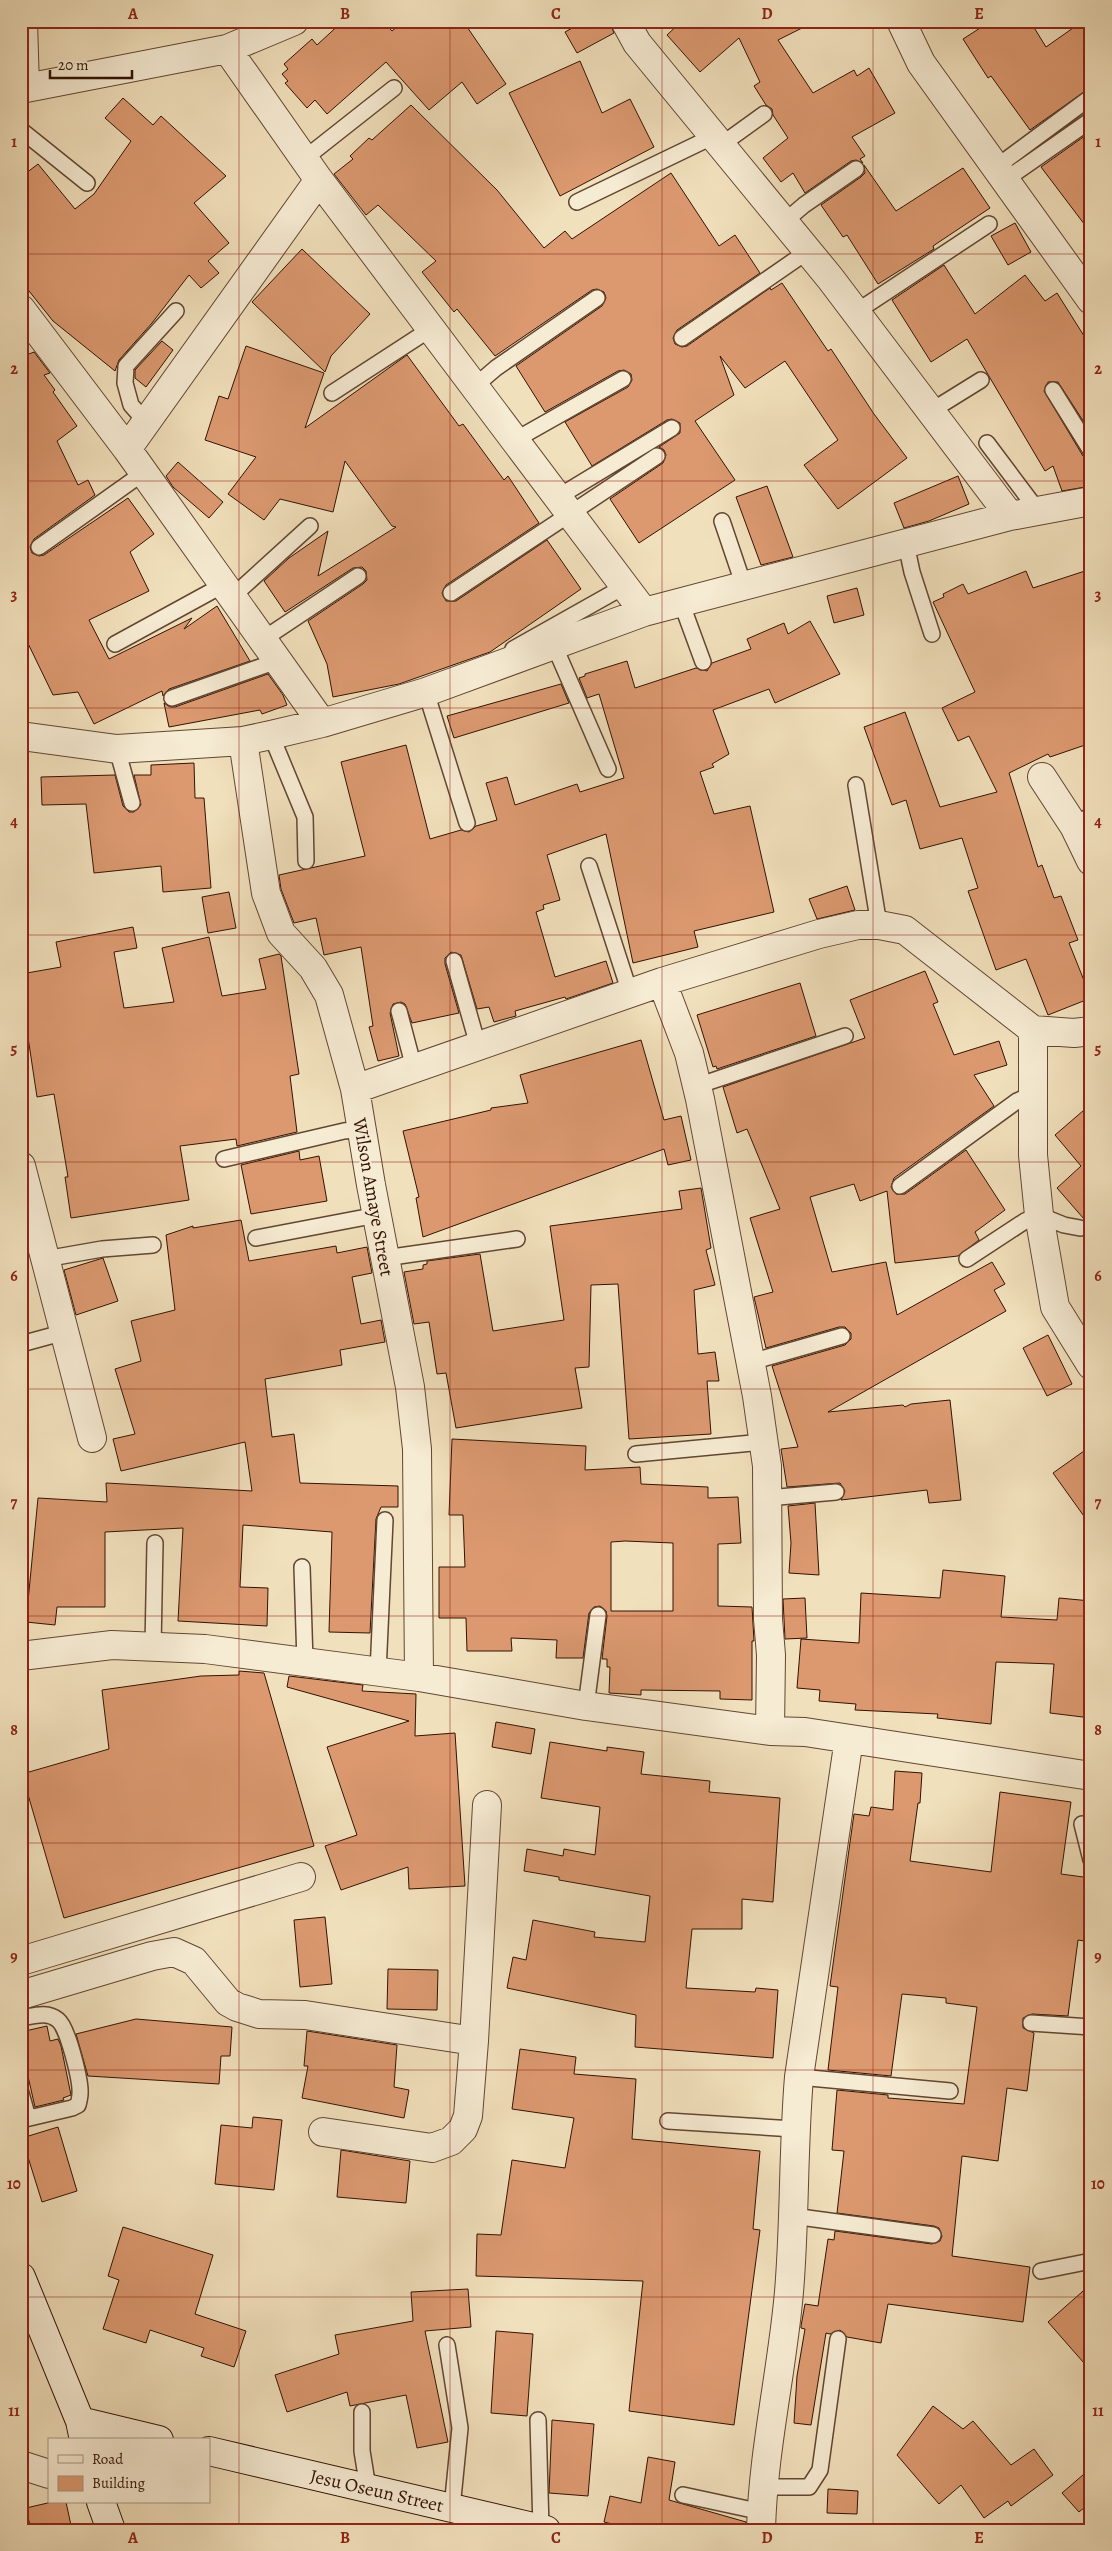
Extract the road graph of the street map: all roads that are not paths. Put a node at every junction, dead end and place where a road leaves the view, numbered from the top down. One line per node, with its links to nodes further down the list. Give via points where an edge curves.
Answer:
1 (23, 21): 6 (street)
2 (294, 21): 5 (street)
3 (625, 21): 12 (street, via 637,43)
4 (901, 21): 15 (street, via 921,63)
5 (227, 49): 6 (street); 14 (street)
6 (23, 88)
7 (394, 88): 14 (lane)
8 (1091, 97): 15 (lane)
9 (764, 114): 12 (lane)
10 (1091, 120): 15 (lane)
11 (21, 130): 16 (lane)
12 (717, 141): 17 (lane); 18 (street)
13 (856, 169): 18 (lane)
14 (311, 170): 26 (street); 34 (street)
15 (1000, 174): 21 (street)
16 (87, 183)
17 (577, 202)
18 (784, 222): 20 (street)
19 (989, 224): 25 (lane)
20 (808, 251): 25 (street); 27 (lane)
21 (1089, 294)
22 (597, 298): 30 (lane)
23 (21, 309): 38 (street)
24 (176, 311): 34 (lane, via 126,366 125,383 130,405)
25 (856, 312): 33 (street)
26 (432, 328): 30 (street); 32 (lane)
27 (682, 338)
28 (623, 380): 36 (lane)
29 (981, 380): 33 (lane)
30 (475, 386): 36 (street)
31 (1054, 390): 39 (lane)
32 (332, 394)
33 (931, 411): 45 (street)
34 (147, 423): 38 (street)
35 (672, 428): 43 (lane)
36 (515, 440): 43 (street)
37 (987, 443): 44 (lane)
38 (127, 449): 41 (street)
39 (1091, 450)
40 (657, 456): 43 (lane)
41 (143, 474): 49 (lane); 53 (street)
42 (1090, 503): 44 (street)
43 (564, 506): 51 (street); 54 (lane)
44 (1038, 510): 45 (street)
45 (1010, 516): 48 (street)
46 (722, 521): 52 (lane)
47 (310, 526): 53 (lane)
48 (906, 544): 52 (street); 57 (lane)
49 (40, 547)
50 (358, 576): 60 (lane)
51 (624, 586): 56 (street); 61 (lane)
52 (744, 586): 55 (street)
53 (228, 591): 58 (lane); 60 (street)
54 (451, 594)
55 (681, 602): 56 (street); 62 (lane)
56 (644, 612): 59 (street)
57 (932, 634)
58 (114, 644)
59 (554, 645): 63 (street); 70 (lane)
60 (270, 650): 64 (lane); 65 (street)
61 (501, 655)
62 (703, 662)
63 (426, 692): 65 (street); 75 (lane)
64 (172, 698)
65 (322, 723): 66 (street)
66 (270, 735): 68 (street); 76 (lane, via 305,817)
67 (21, 736): 69 (street)
68 (242, 741): 69 (street); 90 (street, Wilson Amaye Street, via 266,893 281,933 313,968 330,995)
69 (116, 749): 73 (lane)
70 (608, 769)
71 (1042, 777): 74 (street)
72 (856, 785): 79 (lane)
73 (132, 803)
74 (1082, 821): 77 (street)
75 (467, 823)
76 (306, 861)
77 (1091, 861)
78 (590, 866): 82 (lane)
79 (879, 925): 81 (street, via 858,925 820,934); 84 (street, via 905,930)
80 (454, 961): 87 (lane, via 476,1035)
81 (662, 982): 82 (street); 89 (street)
82 (630, 993): 87 (street)
83 (399, 1011): 88 (lane)
84 (1033, 1030): 85 (street); 91 (street)
85 (1091, 1031)
86 (844, 1036): 89 (lane)
87 (476, 1047): 88 (street)
88 (414, 1068): 90 (street)
89 (697, 1086): 109 (street)
90 (355, 1089): 92 (street, Wilson Amaye Street)
91 (1033, 1094): 95 (lane, via 1017,1101); 98 (street, via 1032,1155)
92 (362, 1129): 93 (lane); 97 (street, Wilson Amaye Street)
93 (224, 1159)
94 (21, 1166): 96 (street)
95 (900, 1186)
96 (25, 1196): 103 (street)
97 (377, 1215): 100 (lane); 104 (street, Wilson Amaye Street)
98 (1040, 1215): 99 (lane); 105 (lane, via 1025,1221); 110 (street, via 1055,1307)
99 (1080, 1228)
100 (256, 1238)
101 (517, 1239): 104 (lane)
102 (153, 1245): 103 (lane)
103 (46, 1258): 106 (street)
104 (385, 1258): 124 (street, Wilson Amaye Street, via 410,1387 416,1449)
105 (967, 1259)
106 (65, 1332): 108 (lane); 111 (street)
107 (842, 1336): 109 (lane)
108 (21, 1344)
109 (751, 1362): 112 (street)
110 (1091, 1365)
111 (92, 1438)
112 (764, 1442): 113 (lane); 115 (street)
113 (636, 1454)
114 (836, 1492): 115 (lane)
115 (767, 1498): 126 (street)
116 (386, 1520): 123 (lane)
117 (155, 1543): 120 (lane)
118 (302, 1567): 122 (lane)
119 (598, 1615): 125 (lane)
120 (153, 1647): 121 (street, via 112,1645); 122 (street)
121 (21, 1656)
122 (305, 1662): 123 (street)
123 (378, 1672): 124 (street)
124 (419, 1677): 125 (street)
125 (586, 1706): 126 (street)
126 (770, 1731): 127 (street, via 805,1732)
127 (849, 1739): 128 (street); 139 (street)
128 (1091, 1776)
129 (487, 1805): 138 (street)
130 (1082, 1824): 131 (lane)
131 (1091, 1860)
132 (301, 1877): 133 (street)
133 (21, 1961)
134 (21, 1995): 138 (street, via 174,1952 194,1961 228,2002 252,2012 305,2015)
135 (21, 2018): 142 (lane, via 42,2014 58,2020 65,2030 80,2095 78,2105 72,2108)
136 (1031, 2023): 137 (lane)
137 (1091, 2027)
138 (474, 2041): 145 (street, via 468,2116 463,2130 451,2141 432,2148)
139 (799, 2077): 140 (lane); 144 (street)
140 (950, 2092)
141 (21, 2093): 142 (lane)
142 (25, 2119)
143 (668, 2121): 144 (lane)
144 (794, 2129): 146 (street)
145 (323, 2132)
146 (793, 2211): 147 (lane, via 800,2217); 164 (street, via 788,2292)
147 (933, 2235)
148 (1091, 2261): 149 (lane)
149 (1042, 2271)
150 (24, 2292): 155 (street)
151 (838, 2339): 164 (lane, via 820,2470 809,2487)
152 (447, 2345): 163 (lane, via 460,2428)
153 (362, 2412): 160 (lane, via 362,2451)
154 (538, 2420): 165 (lane)
155 (82, 2431): 156 (street)
156 (142, 2438)
157 (210, 2451): 160 (street, Jesu Oseun Street)
158 (21, 2465): 159 (street)
159 (48, 2474)
160 (368, 2488): 163 (street, Jesu Oseun Street)
161 (684, 2495): 164 (lane)
162 (102, 2504): 166 (street)
163 (452, 2508): 165 (street, Jesu Oseun Street)
164 (763, 2510)
165 (543, 2529)
166 (111, 2530)

